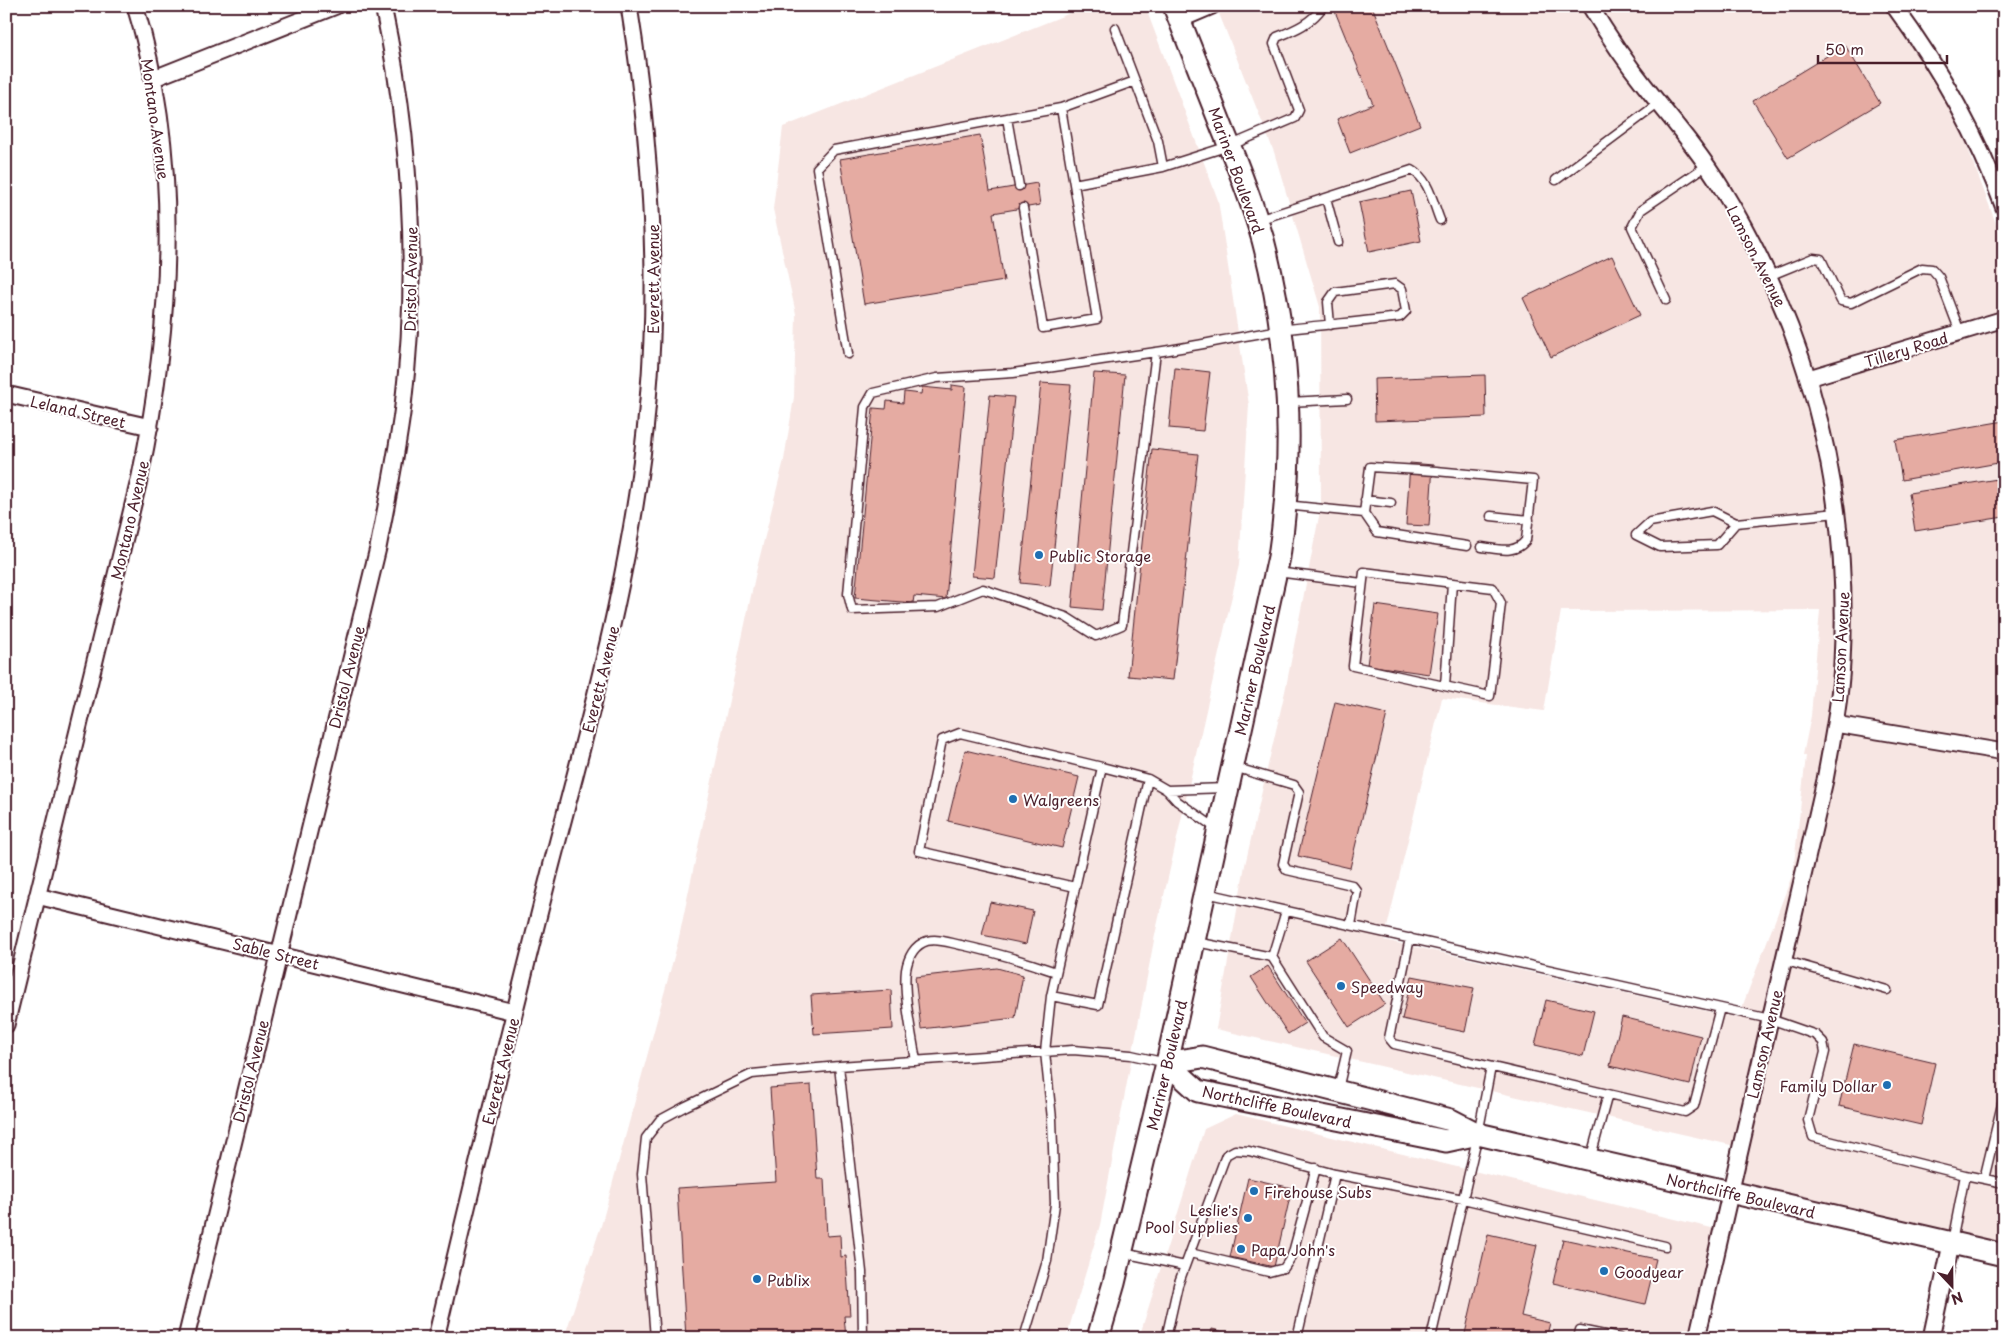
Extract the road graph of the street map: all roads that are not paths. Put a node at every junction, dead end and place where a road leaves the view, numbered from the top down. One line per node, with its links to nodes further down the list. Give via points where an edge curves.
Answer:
1 (135, 6): 11 (street, Montano Avenue)
2 (336, 6): 11 (street)
3 (383, 6): 70 (street, Dristol Avenue, via 404,128 410,198 412,267 403,406 378,548)
4 (629, 6): 77 (street, Everett Avenue, via 649,156 653,237 649,399 640,480 610,639)
5 (1212, 6): 9 (street)
6 (1323, 6): 16 (lane, via 1303,26 1277,37 1274,44 1299,110 1295,118)
7 (1590, 6): 13 (street, Lamson Avenue, via 1615,47)
8 (1894, 6): 24 (street, via 1976,140)
9 (1176, 13): 16 (main road, Mariner Boulevard)
10 (1115, 28): 12 (lane)
11 (152, 79): 40 (street, Montano Avenue, via 162,141 167,254 157,387)
12 (1135, 81): 14 (lane); 18 (lane, via 1158,141)
13 (1659, 103): 17 (street, Lamson Avenue); 19 (lane)
14 (1061, 108): 15 (lane); 20 (lane)
15 (1007, 118): 21 (lane); 35 (lane, via 834,150 817,168)
16 (1229, 146): 18 (lane); 25 (main road, Mariner Boulevard)
17 (1706, 166): 28 (street, Lamson Avenue, via 1750,237); 29 (lane, via 1641,210 1632,227)
18 (1163, 167): 20 (lane)
19 (1556, 180)
20 (1074, 184): 23 (lane, via 1097,319 1043,328)
21 (1020, 186)
22 (1326, 198): 25 (lane); 26 (lane, via 1412,170 1425,180); 27 (lane)
23 (1023, 208)
24 (2004, 208)
25 (1257, 220): 32 (main road, Mariner Boulevard)
26 (1440, 220)
27 (1338, 242)
28 (1769, 276): 33 (lane, via 1813,258 1821,259 1841,301 1851,303 1922,268 1932,269 1939,277); 36 (street, Lamson Avenue)
29 (1666, 300)
30 (2004, 319): 33 (street, Tillery Road)
31 (1330, 325): 31 (lane, via 1400,317 1406,311 1402,289 1395,284 1335,292 1328,302); 32 (lane)
32 (1281, 330): 34 (lane); 39 (main road, Mariner Boulevard)
33 (1960, 332): 36 (street, Tillery Road)
34 (1156, 352): 34 (lane, via 1013,373 937,378 873,393 865,407 864,417 848,594 852,610 938,606 983,589 1066,617 1096,636 1122,625)
35 (848, 354)
36 (1809, 378): 44 (street, Lamson Avenue, via 1823,432)
37 (6, 394): 40 (street, Leland Street)
38 (1347, 399): 39 (lane)
39 (1288, 402): 43 (main road, Mariner Boulevard)
40 (150, 427): 65 (street, Montano Avenue)
41 (1365, 500): 42 (lane); 45 (lane); 47 (lane, via 1370,467 1533,480)
42 (1391, 503)
43 (1285, 505): 45 (lane); 51 (main road, Mariner Boulevard)
44 (1837, 512): 48 (lane); 55 (street, Lamson Avenue, via 1844,601 1842,664)
45 (1364, 513): 49 (lane, via 1377,532)
46 (1491, 516): 47 (lane)
47 (1529, 520): 50 (lane, via 1522,546 1515,550)
48 (1736, 523): 48 (lane, via 1712,511 1650,522 1636,535 1660,547 1717,545)
49 (1467, 546)
50 (1482, 547)
51 (1276, 572): 52 (lane); 57 (main road, Mariner Boulevard)
52 (1362, 583): 53 (lane, via 1364,572); 54 (lane, via 1353,666)
53 (1452, 583): 54 (lane); 54 (lane, via 1494,588 1501,603 1490,696)
54 (1445, 686)
55 (1835, 724): 56 (street); 72 (street, Lamson Avenue)
56 (2004, 752)
57 (1232, 766): 60 (main road, Mariner Boulevard); 67 (lane, via 1294,785 1299,792 1283,864 1287,870 1352,885 1357,891)
58 (1102, 768): 59 (lane); 63 (lane); 63 (lane, via 960,733 942,740 919,851)
59 (1148, 779): 61 (lane); 75 (lane, via 1098,1005)
60 (1228, 788): 61 (lane); 62 (main road, Mariner Boulevard)
61 (1167, 790): 62 (lane)
62 (1218, 830): 64 (main road, Mariner Boulevard)
63 (1075, 886): 73 (lane)
64 (1204, 892): 66 (lane); 69 (main road, Mariner Boulevard)
65 (38, 896): 70 (street, Sable Street); 79 (street, Montano Avenue)
66 (1286, 911): 67 (lane); 71 (lane)
67 (1351, 925): 68 (lane)
68 (1410, 938): 76 (lane); 84 (lane, via 1389,1038 1394,1044)
69 (1194, 941): 71 (lane); 82 (main road, Mariner Boulevard)
70 (279, 954): 77 (street, Sable Street); 103 (street, Dristol Avenue)
71 (1272, 957): 85 (lane, via 1323,1037 1347,1051)
72 (1783, 960): 74 (lane); 78 (street, Lamson Avenue)
73 (1056, 972): 75 (lane); 81 (lane, via 999,953 926,941 914,950 909,959 905,979)
74 (1887, 990)
75 (1051, 996): 80 (lane)
76 (1720, 1008): 78 (lane); 86 (lane, via 1694,1106 1685,1112)
77 (514, 1012): 104 (street, Everett Avenue)
78 (1770, 1019): 92 (lane, via 1816,1035 1823,1042 1825,1052 1808,1120 1813,1137); 95 (street, Lamson Avenue)
79 (6, 1024)
80 (1045, 1052): 81 (lane); 82 (lane, via 1073,1050 1131,1055); 107 (lane, via 1052,1119 1055,1204 1047,1261)
81 (916, 1061): 83 (lane)
82 (1167, 1063): 85 (main road, Northcliffe Boulevard, via 1202,1057); 88 (main road, Northcliffe Boulevard, via 1198,1091 1446,1141); 99 (main road, Mariner Boulevard)
83 (839, 1066): 105 (lane, via 752,1074 660,1120 646,1138 642,1174); 106 (lane, via 862,1272)
84 (1491, 1067): 86 (lane); 88 (lane)
85 (1338, 1091): 88 (main road, Northcliffe Boulevard, via 1451,1120)
86 (1608, 1094): 89 (lane)
87 (2004, 1096): 93 (lane)
88 (1478, 1134): 89 (main road, Northcliffe Boulevard); 96 (lane)
89 (1590, 1160): 95 (main road, Northcliffe Boulevard)
90 (1316, 1168): 91 (lane); 100 (lane, via 1249,1151 1235,1150 1226,1155); 100 (lane, via 1292,1256 1284,1268 1269,1272)
91 (1334, 1174): 96 (lane); 110 (lane)
92 (1965, 1175): 93 (lane); 97 (lane)
93 (1984, 1179): 94 (lane)
94 (2004, 1183)
95 (1730, 1192): 97 (main road, Northcliffe Boulevard); 114 (street, Lamson Avenue)
96 (1463, 1199): 98 (lane); 111 (lane)
97 (1951, 1244): 101 (main road, Northcliffe Boulevard); 115 (street)
98 (1665, 1246)
99 (1121, 1253): 102 (lane); 108 (main road, Mariner Boulevard)
100 (1190, 1253): 102 (lane)
101 (2004, 1255)
102 (1185, 1266): 109 (lane)
103 (186, 1338)
104 (436, 1338)
105 (655, 1338)
106 (863, 1338)
107 (1024, 1338)
108 (1098, 1338)
109 (1166, 1338)
110 (1297, 1338)
111 (1431, 1338)
112 (1578, 1338): 113 (lane, via 1580,1330)
113 (1619, 1338)
114 (1697, 1338)
115 (1931, 1338)

